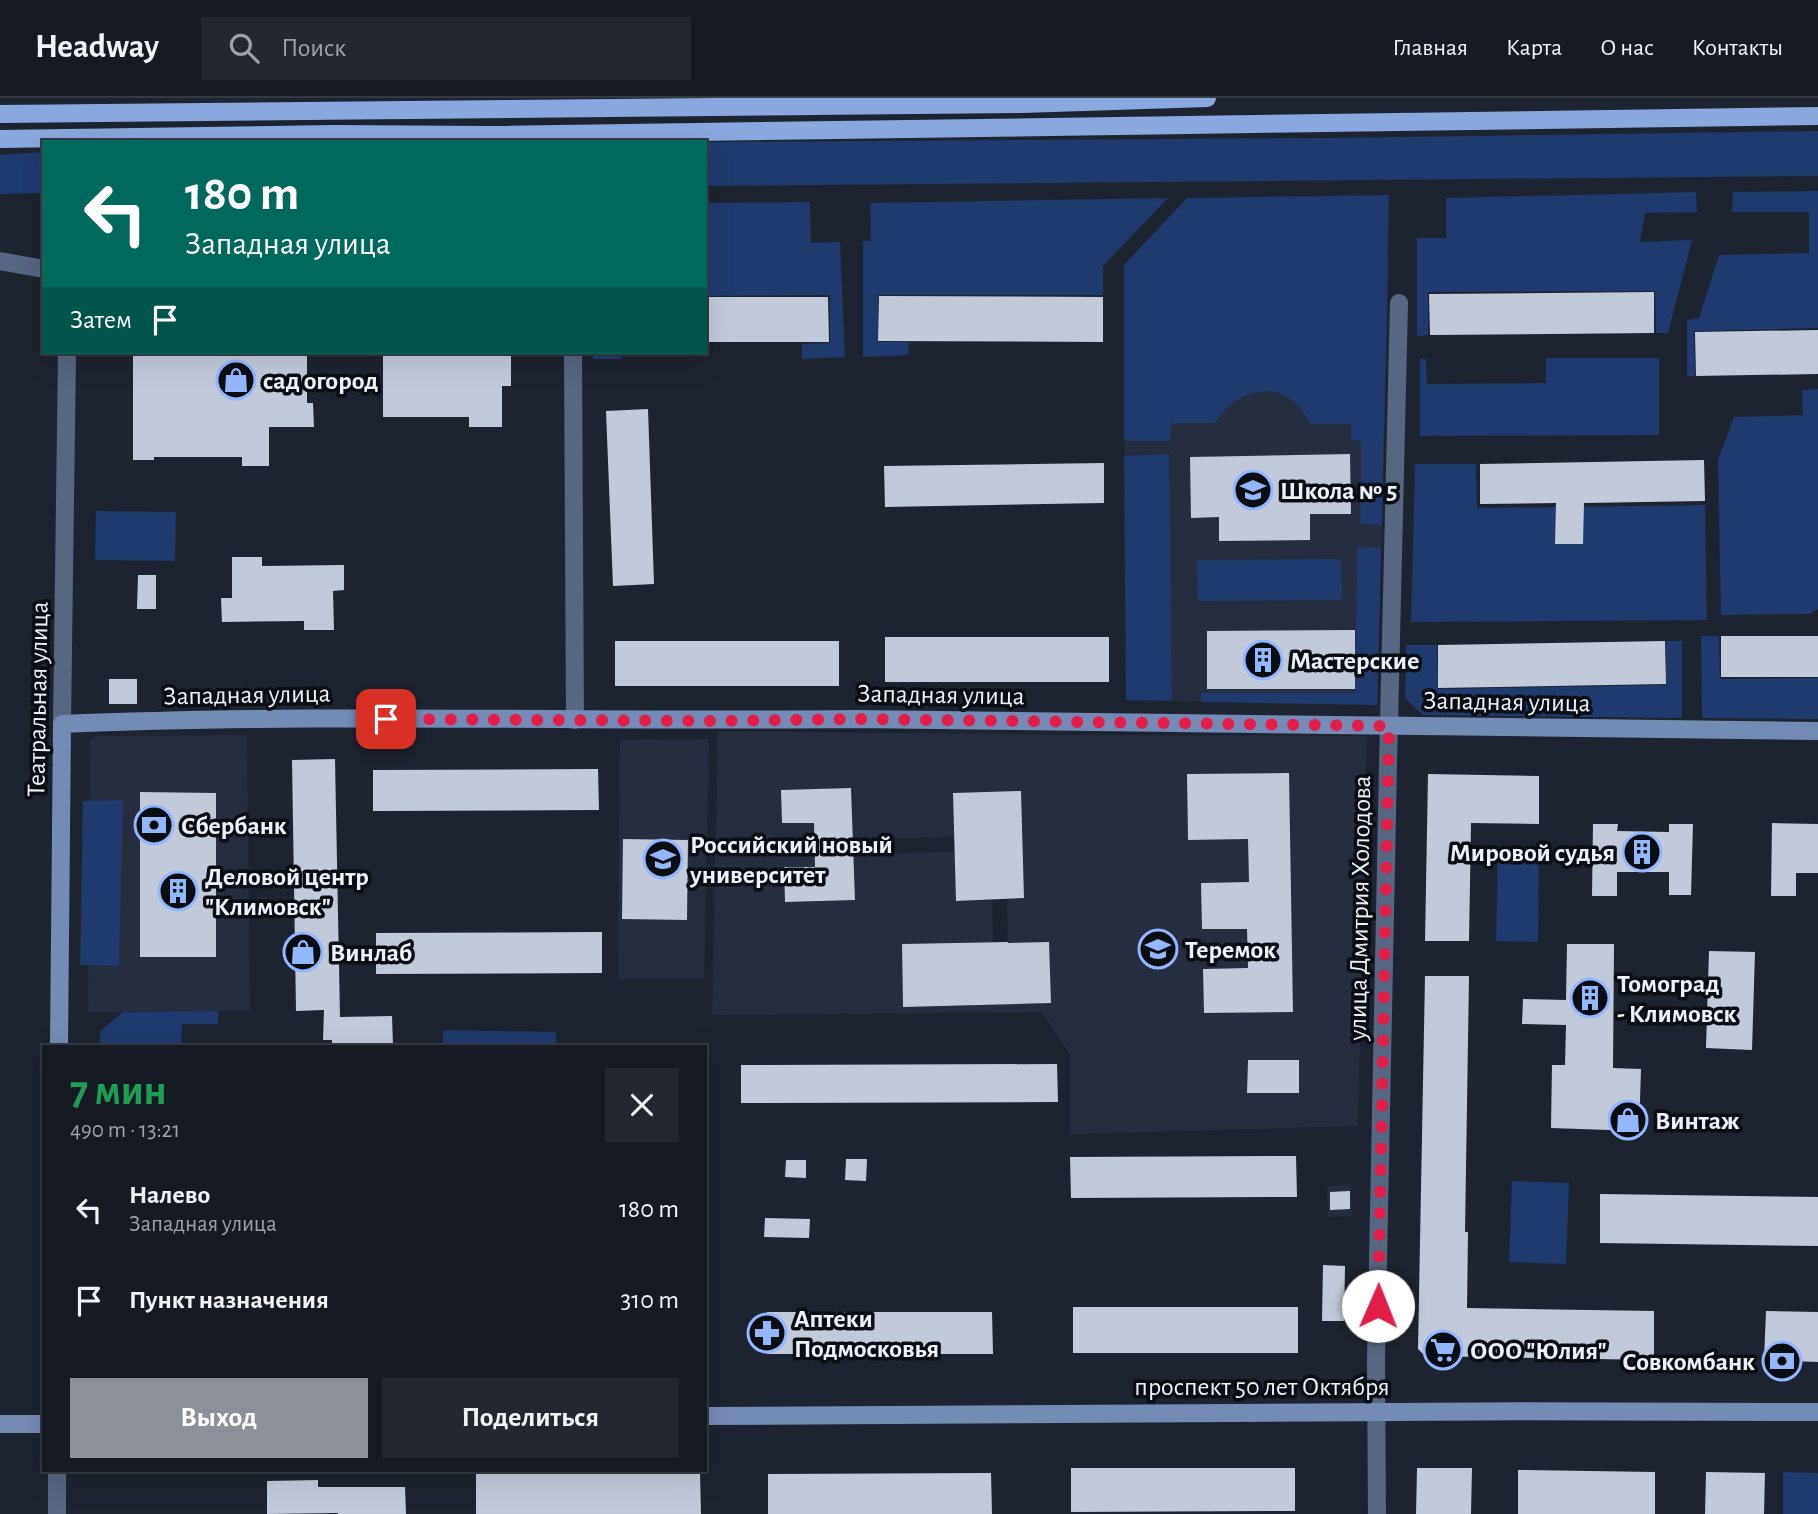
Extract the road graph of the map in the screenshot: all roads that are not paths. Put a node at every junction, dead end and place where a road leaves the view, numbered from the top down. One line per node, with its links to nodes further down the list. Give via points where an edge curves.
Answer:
1 (1207, 98): 2 (main road, via 1022,104)
2 (0, 114)
3 (1818, 116): 4 (main road)
4 (0, 139)
5 (0, 261): 6 (street)
6 (42, 269)
7 (1399, 303): 12 (street, улица Дмитрия Холодова)
8 (67, 354): 11 (street, Театральная улица)
9 (573, 354): 10 (street)
10 (575, 720): 11 (street, Западная улица); 12 (street, Западная улица)
11 (62, 724): 14 (street, Театральная улица)
12 (1389, 726): 13 (street, Западная улица); 15 (street, улица Дмитрия Холодова)
13 (1818, 730)
14 (59, 1045)
15 (1377, 1412): 16 (street, проспект 50 лет Октября); 17 (street, проспект 50 лет Октября); 22 (street, улица Дмитрия Холодова)
16 (1818, 1412)
17 (707, 1416)
18 (0, 1424): 19 (street)
19 (42, 1424)
20 (57, 1472): 21 (street)
21 (57, 1514)
22 (1377, 1514)

